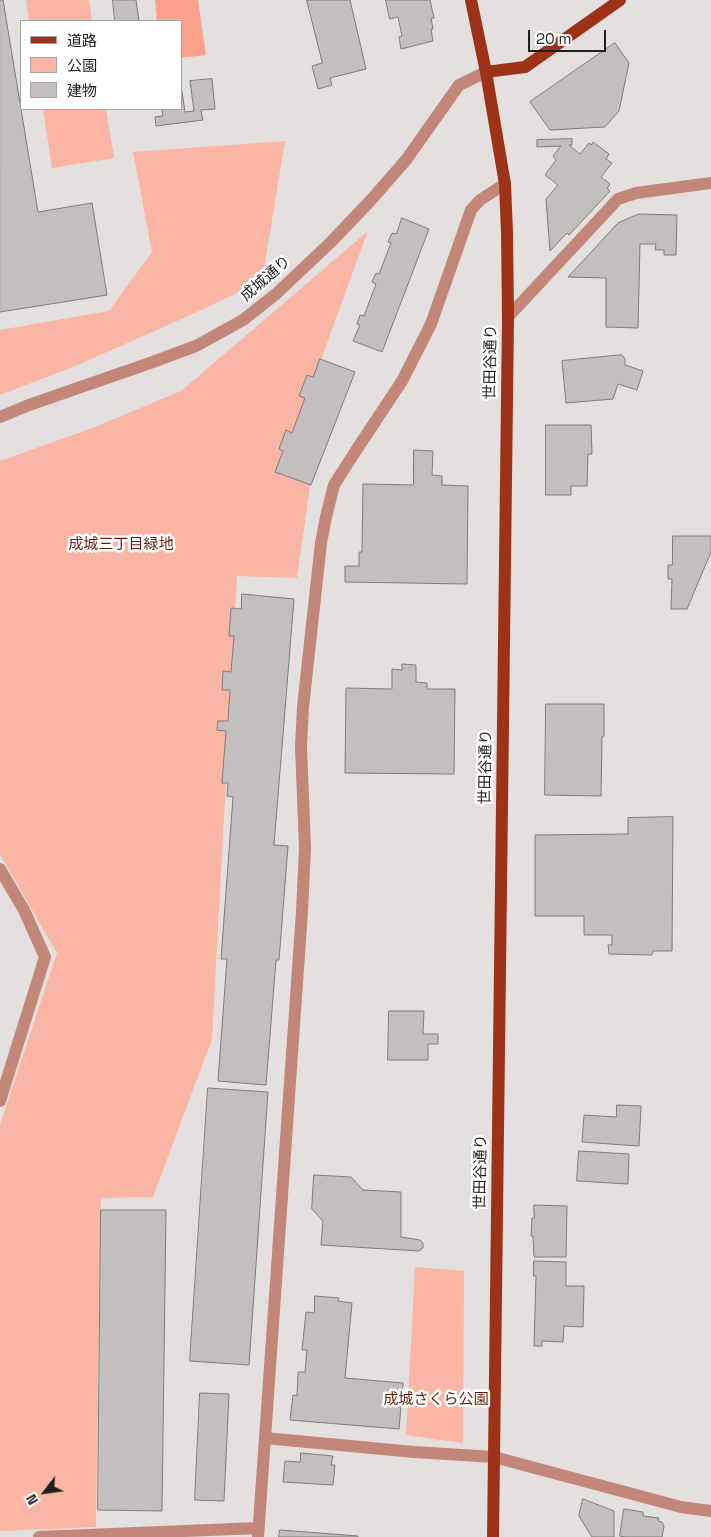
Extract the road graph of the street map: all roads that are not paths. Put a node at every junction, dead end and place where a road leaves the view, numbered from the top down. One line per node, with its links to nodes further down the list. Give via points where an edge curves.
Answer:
1 (471, 0): 3 (main road, 世田谷通り)
2 (620, 0): 3 (main road, via 525,66)
3 (486, 72): 5 (main road, 世田谷通り); 7 (street, 成城通り, via 459,85 406,160 371,200 276,294 243,320 196,346)
4 (711, 183): 6 (street, via 636,193 618,199)
5 (504, 184): 6 (main road, 世田谷通り, via 508,233); 10 (street, via 471,210 431,324 402,381 334,486 326,517 303,707 303,903)
6 (508, 318): 11 (main road, 世田谷通り)
7 (0, 417)
8 (0, 870): 9 (street, via 24,910 45,957)
9 (0, 1101)
10 (265, 1438): 11 (street); 13 (street)
11 (494, 1457): 12 (street, via 692,1509); 15 (main road, 世田谷通り)
12 (711, 1511)
13 (258, 1533): 14 (street)
14 (39, 1537)
15 (493, 1537)

